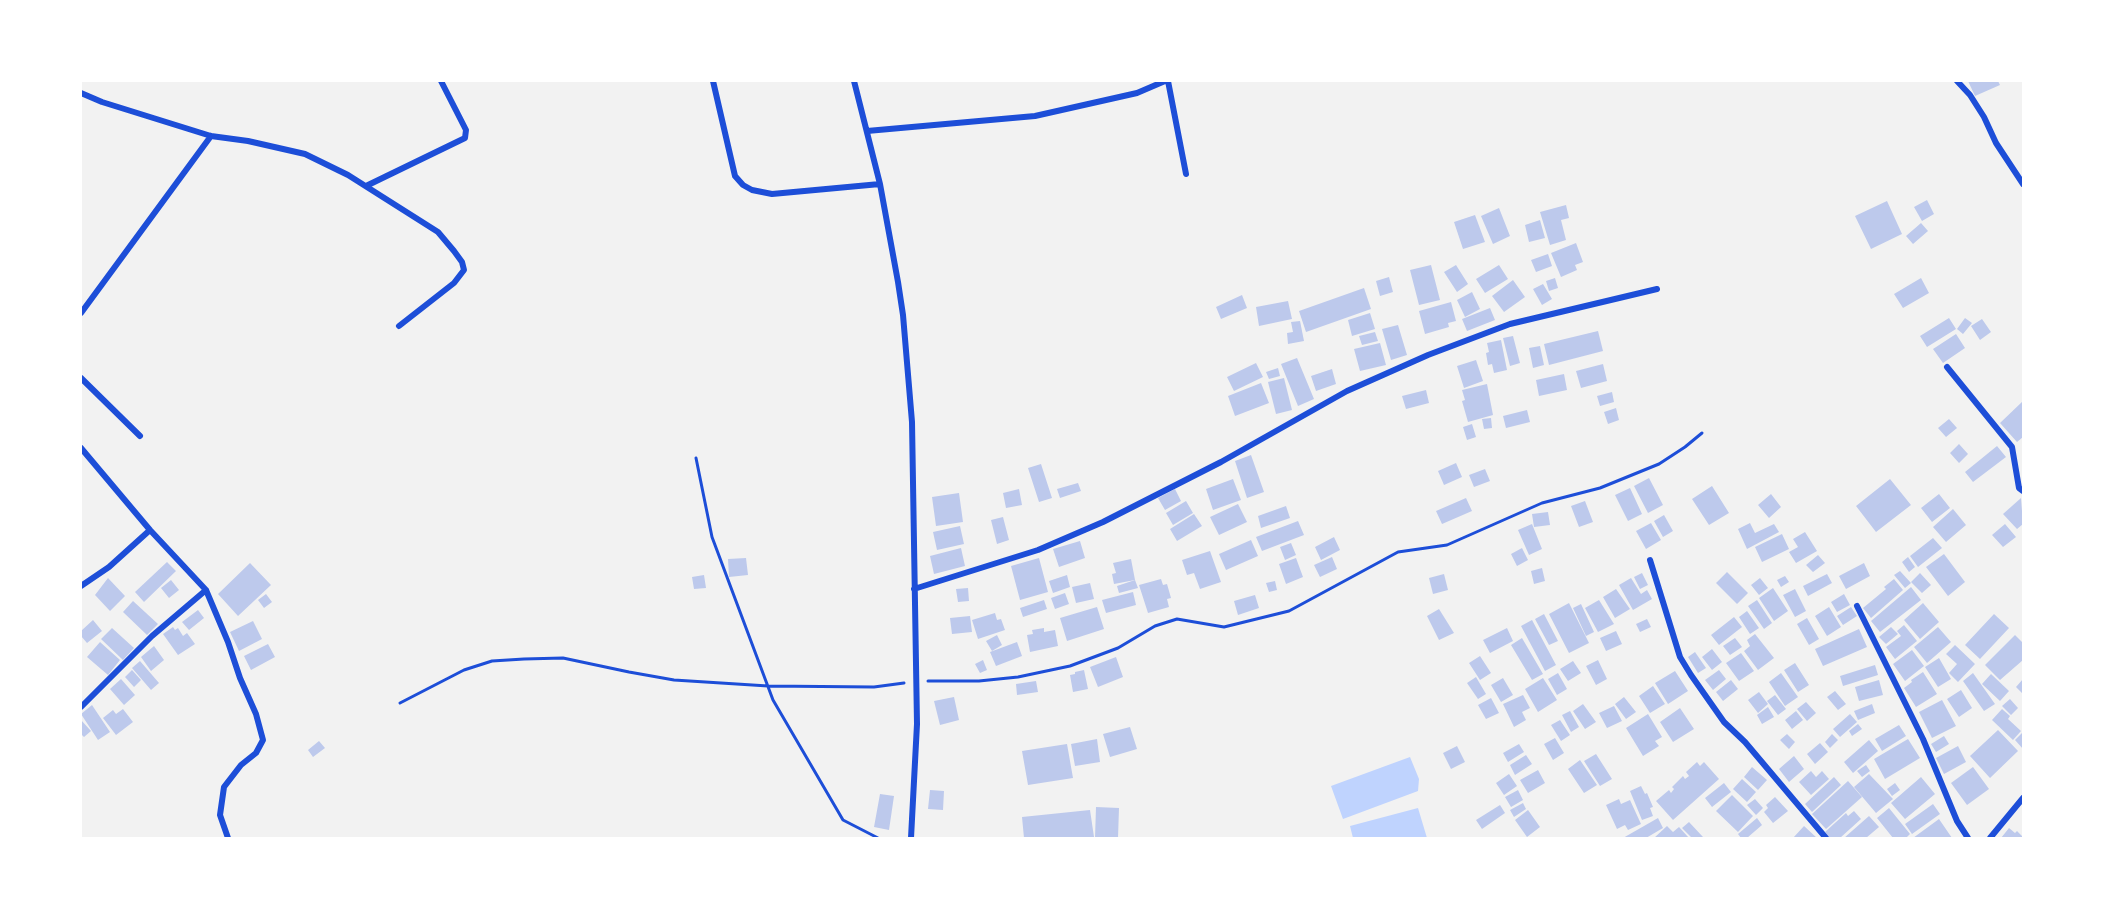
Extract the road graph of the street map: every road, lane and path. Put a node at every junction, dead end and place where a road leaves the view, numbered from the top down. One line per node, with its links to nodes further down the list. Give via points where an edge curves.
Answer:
1 (441, 81): 12 (street, via 466,130 465,138)
2 (713, 81): 10 (street, via 735,176 743,185 772,194)
3 (854, 81): 7 (street)
4 (1166, 81): 7 (street, via 1137,93 1035,116); 9 (street)
5 (1957, 81): 11 (street, via 1971,95)
6 (81, 93): 8 (street)
7 (867, 131): 10 (street)
8 (211, 136): 12 (street, via 305,154); 14 (street)
9 (1186, 174)
10 (880, 184): 26 (street, via 903,315 912,422)
11 (2023, 184)
12 (366, 186): 15 (street, via 438,232 464,270 454,284)
13 (1657, 289): 26 (street, via 1510,324 1428,355 1347,391 1103,522 1038,550)
14 (81, 313)
15 (399, 326)
16 (1947, 367): 22 (street, via 2012,447 2019,488)
17 (81, 378): 19 (street)
18 (1702, 433): 29 (path, via 1659,464 1600,488 1542,503 1447,545 1398,552 1289,611 1224,627 1177,619 1155,626 1089,661 1018,677)
19 (140, 436)
20 (81, 448): 23 (street)
21 (696, 458): 30 (path, via 712,537)
22 (2023, 491)
23 (150, 530): 25 (street); 27 (street)
24 (1650, 560): 37 (street, via 1680,657 1690,675 1724,722)
25 (81, 586)
26 (914, 588): 29 (street)
27 (206, 590): 32 (street, via 152,636); 34 (street, via 263,740 224,787 220,815)
28 (1857, 606): 38 (street)
29 (917, 681): 30 (path, via 873,687); 36 (street)
30 (768, 686): 31 (path, via 674,680 563,658 524,658 492,660 464,670); 35 (path, via 843,820)
31 (400, 703)
32 (81, 707)
33 (2023, 798): 39 (street)
34 (228, 838)
35 (878, 838)
36 (911, 838)
37 (1826, 838)
38 (1968, 838)
39 (1990, 838)

